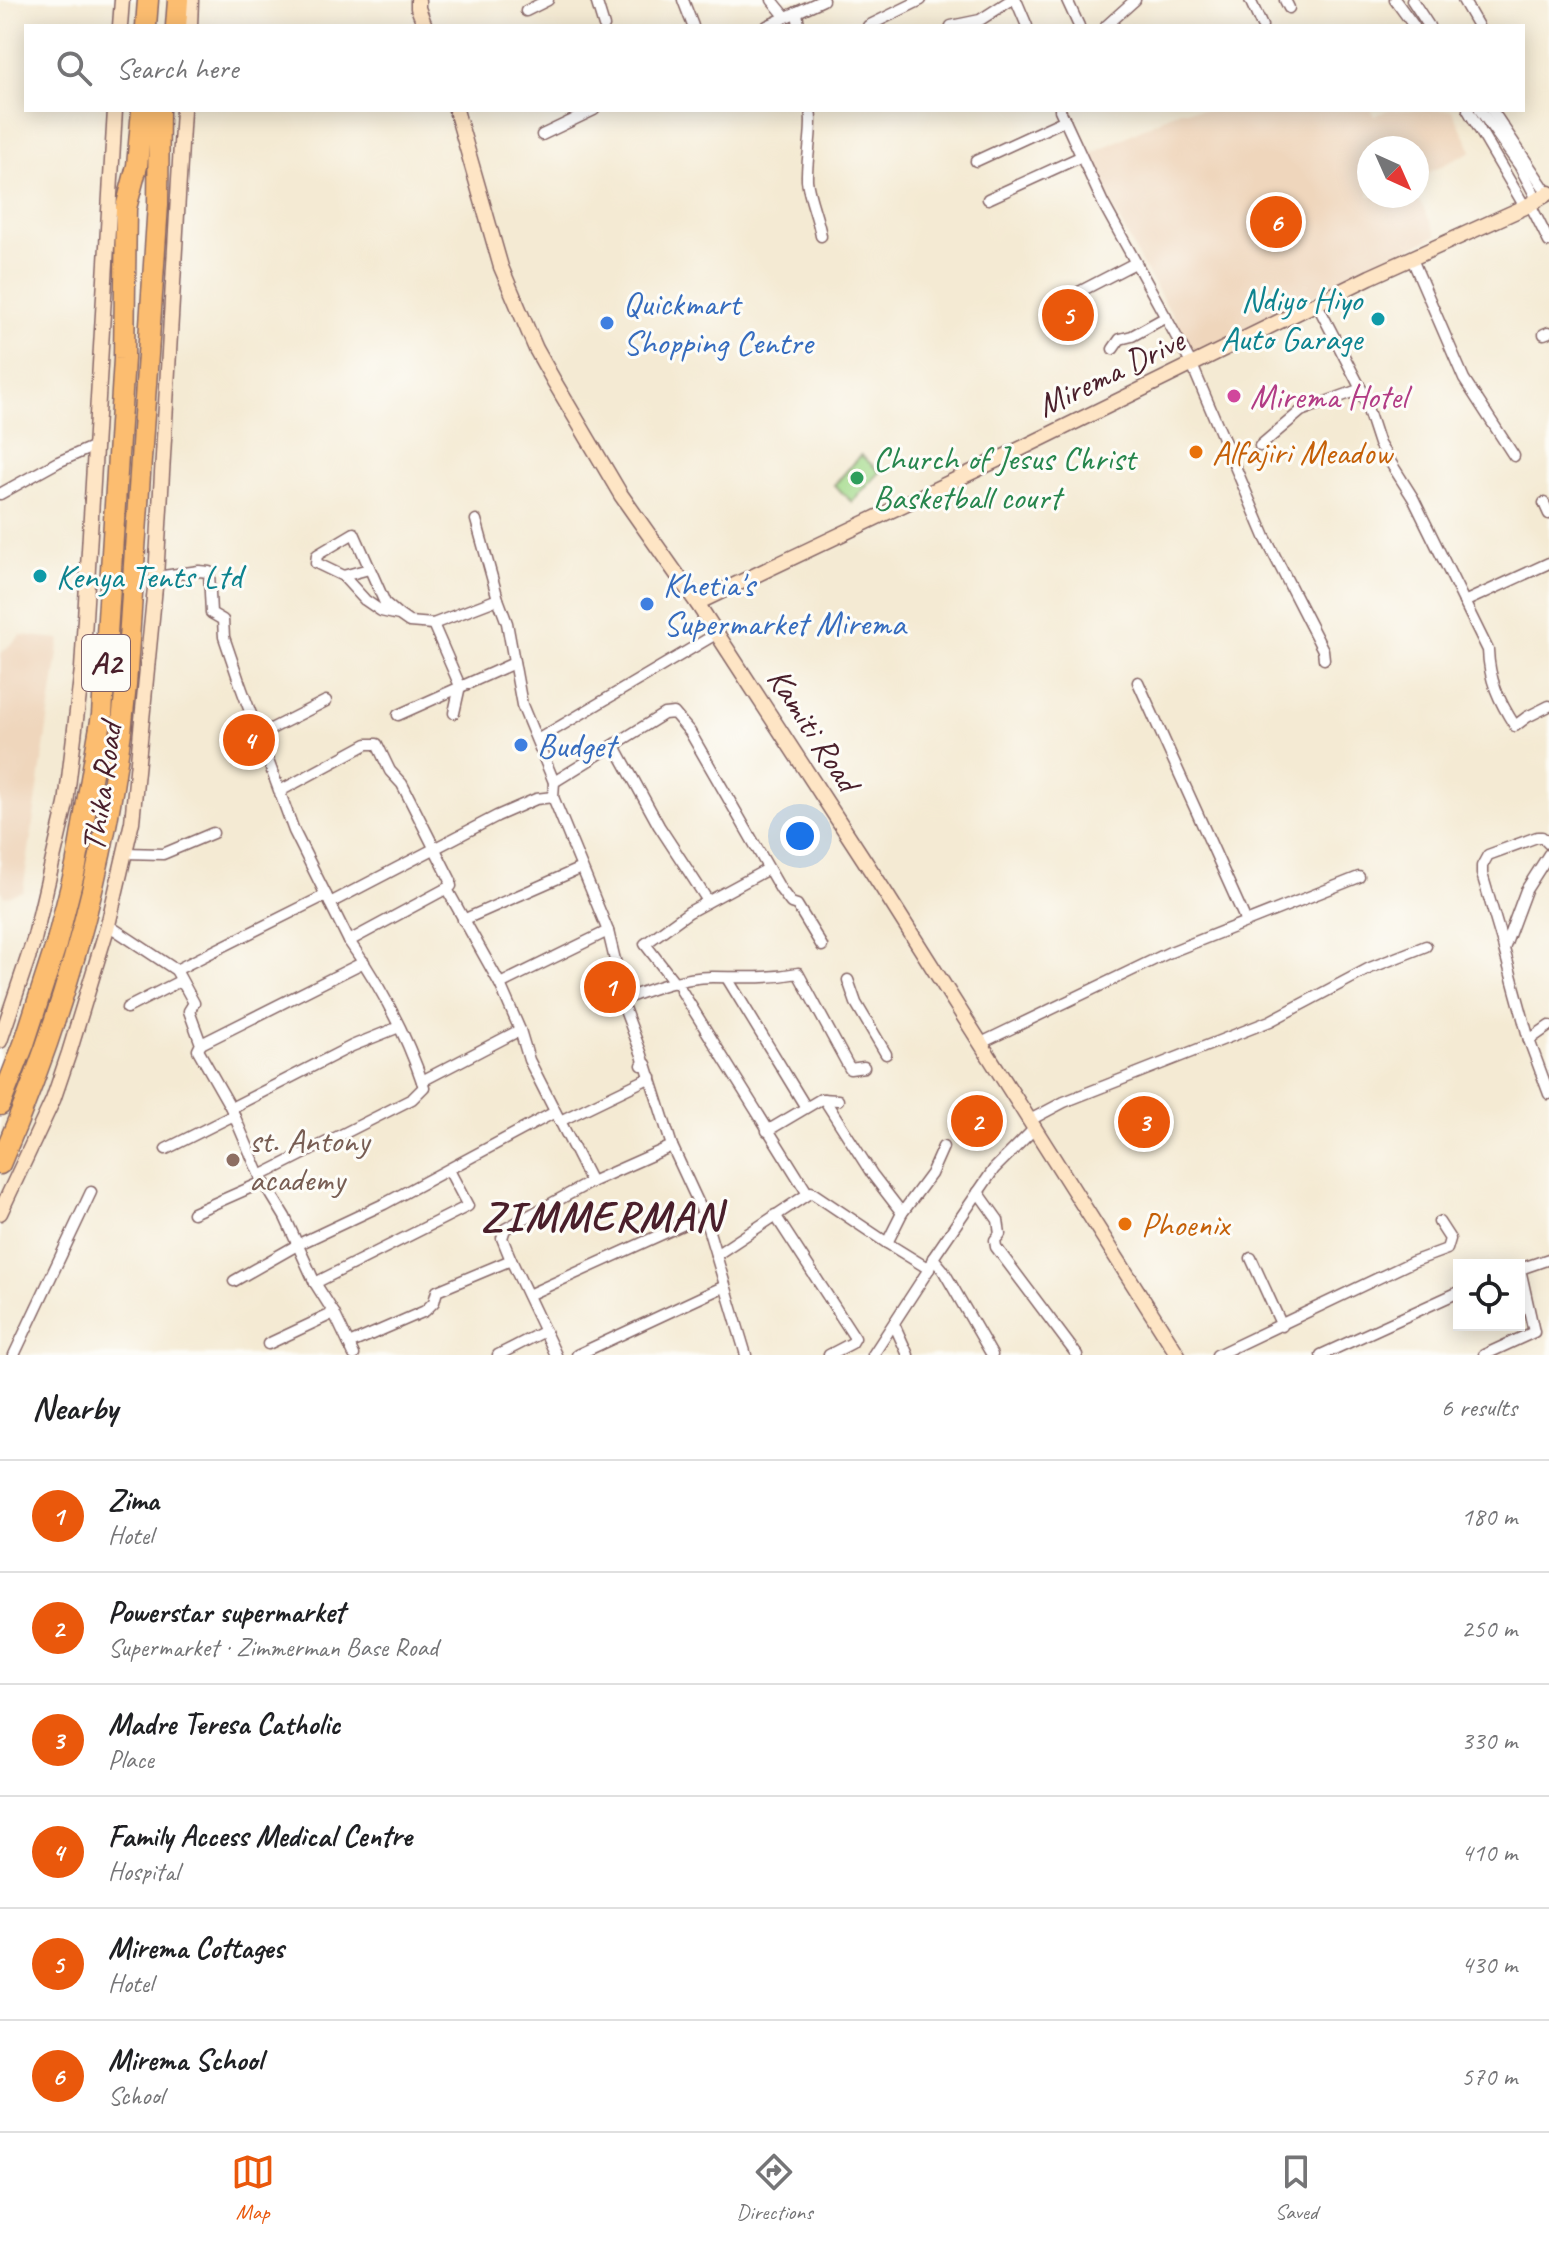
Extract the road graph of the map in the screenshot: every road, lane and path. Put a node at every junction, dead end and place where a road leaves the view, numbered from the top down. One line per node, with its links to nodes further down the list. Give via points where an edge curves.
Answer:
1 (122, 0): 24 (main road)
2 (134, 0): 25 (highway)
3 (148, 0): 26 (highway)
4 (164, 0): 27 (highway)
5 (178, 0): 28 (highway)
6 (191, 0): 29 (main road)
7 (418, 0): 30 (main road)
8 (548, 0): 21 (street)
9 (596, 0): 31 (street)
10 (683, 0): 32 (street)
11 (772, 0): 23 (street)
12 (823, 0): 22 (street)
13 (921, 0): 35 (street)
14 (1014, 0): 36 (street, via 980,20); 37 (street)
15 (1067, 0): 38 (street)
16 (1135, 0): 39 (street)
17 (1250, 0): 40 (street)
18 (1395, 0): 41 (street)
19 (1412, 0): 42 (street)
20 (1463, 0): 43 (street)
21 (526, 11)
22 (797, 12): 23 (street); 34 (street)
23 (785, 16): 33 (street)
24 (120, 24)
25 (133, 24)
26 (146, 24)
27 (163, 24)
28 (176, 24)
29 (190, 24)
30 (424, 24)
31 (603, 24)
32 (692, 24)
33 (771, 24)
34 (799, 24)
35 (872, 24)
36 (961, 24)
37 (1026, 24)
38 (1078, 24)
39 (1108, 24)
40 (1261, 24)
41 (1413, 24)
42 (1428, 24)
43 (1477, 24)
44 (115, 112): 74 (main road, Thika Road)
45 (128, 112): 63 (highway)
46 (142, 112): 63 (highway, Thika Road / A2, via 137,166)
47 (159, 112): 62 (highway, Thika Road / A2)
48 (171, 112): 62 (highway, via 166,176)
49 (183, 112): 84 (main road, Thika Road)
50 (457, 112): 87 (main road, Kamiti Road, via 501,267 536,349 621,495)
51 (590, 112): 57 (street)
52 (810, 112): 64 (street, via 807,184)
53 (1470, 112): 61 (street)
54 (1481, 112): 61 (street)
55 (1493, 112): 61 (street)
56 (1062, 115): 58 (street); 59 (street)
57 (542, 135)
58 (1080, 157): 60 (street); 67 (street)
59 (976, 161)
60 (988, 199)
61 (1538, 199): 65 (street); 66 (main road, Mirema Drive)
62 (158, 204): 156 (highway, Thika Road / A2, via 126,685 112,795 61,1007)
63 (126, 208): 147 (highway, Thika Road / A2, via 124,359 100,730 56,945)
64 (821, 236)
65 (1549, 242)
66 (1412, 259): 68 (main road, Mirema Drive); 76 (street, via 1464,379)
67 (1135, 263): 69 (street); 70 (street)
68 (1317, 304): 72 (main road, Mirema Drive); 73 (street)
69 (1052, 306)
70 (1166, 317): 71 (street, via 1120,339); 72 (street)
71 (1113, 349)
72 (1192, 365): 87 (main road, Mirema Drive); 91 (street)
73 (1361, 389): 75 (street, via 1301,411); 86 (street, via 1379,444 1413,498)
74 (97, 445): 77 (street); 137 (main road, Thika Road, via 82,669 66,804 34,940)
75 (1260, 446)
76 (1514, 456)
77 (0, 494)
78 (1544, 503): 79 (street)
79 (1549, 514)
80 (476, 520): 85 (street)
81 (1549, 563): 86 (street)
82 (369, 569): 83 (street); 83 (street, via 354,533 317,555 316,563); 88 (street, via 385,603)
83 (343, 576): 88 (street, via 365,600)
84 (156, 577): 99 (street, via 209,572 211,613 223,620 224,637); 108 (main road, Thika Road, via 139,776)
85 (498, 599): 89 (street); 92 (street)
86 (1464, 602): 96 (street, via 1488,650 1498,699 1515,726)
87 (697, 603): 90 (main road, Kamiti Road)
88 (399, 615): 89 (street, via 409,622)
89 (433, 624): 94 (street)
90 (716, 634): 100 (street); 138 (main road, Kamiti Road)
91 (1324, 659)
92 (514, 663): 94 (street); 100 (street, via 522,705)
93 (1138, 682): 117 (street)
94 (460, 686): 97 (street); 98 (street)
95 (326, 701): 99 (street)
96 (1549, 706)
97 (454, 713)
98 (398, 715)
99 (259, 735): 103 (street)
100 (537, 740): 102 (street)
101 (615, 746): 102 (street); 111 (street, via 664,714 678,716); 115 (street)
102 (554, 782): 104 (street)
103 (280, 791): 107 (street, via 375,742); 114 (street)
104 (553, 797): 107 (street, via 536,799); 110 (street)
105 (213, 833): 108 (street, via 163,854)
106 (1549, 844): 123 (street, via 1537,837 1484,859 1482,874)
107 (434, 848): 113 (street); 114 (street)
108 (125, 853): 118 (main road, Thika Road)
109 (1549, 854): 123 (street, via 1526,890)
110 (581, 868): 116 (street); 119 (street)
111 (768, 869): 115 (street); 121 (street)
112 (1359, 877): 117 (street)
113 (451, 886): 116 (street, via 448,891); 120 (street)
114 (328, 899): 120 (street); 125 (street)
115 (708, 901): 130 (street, via 645,944)
116 (463, 920): 129 (street)
117 (1246, 921): 138 (street)
118 (108, 925): 125 (street); 163 (main road, Thika Road, via 53,1100)
119 (608, 931): 129 (street); 131 (street)
120 (349, 941): 124 (street)
121 (822, 946)
122 (1426, 946): 151 (street, via 1370,968 1270,1021 1064,1102)
123 (1504, 949): 136 (street)
124 (364, 962): 134 (street); 139 (street)
125 (176, 970): 128 (street)
126 (727, 978): 130 (street); 141 (street, via 798,973 850,1069); 148 (street)
127 (848, 980): 140 (street)
128 (183, 984): 132 (street); 139 (street, via 194,1003 189,1011)
129 (500, 984): 135 (street)
130 (678, 986): 131 (street); 152 (street)
131 (627, 998): 142 (street, via 623,1005 642,1065)
132 (127, 1008)
133 (1549, 1026): 136 (street)
134 (399, 1027): 143 (street); 149 (street, via 352,1046)
135 (520, 1030): 143 (street); 150 (street)
136 (1529, 1040): 144 (street)
137 (0, 1041)
138 (981, 1043): 151 (main road, Kamiti Road)
139 (201, 1044): 149 (street, via 203,1062)
140 (886, 1054)
141 (864, 1067)
142 (651, 1077): 150 (street); 153 (street)
143 (422, 1081): 158 (street, via 424,1087 412,1099)
144 (1549, 1094)
145 (824, 1099): 146 (street); 148 (street); 165 (street)
146 (838, 1100)
147 (0, 1105)
148 (805, 1106): 152 (street)
149 (233, 1112): 155 (street); 158 (street)
150 (558, 1117): 157 (street); 159 (street)
151 (1033, 1124): 161 (street); 199 (main road, Kamiti Road)
152 (767, 1131): 162 (street)
153 (672, 1146): 159 (street); 166 (street)
154 (943, 1147): 165 (street, via 931,1174)
155 (166, 1149)
156 (0, 1164)
157 (449, 1170): 170 (street); 178 (street, via 468,1206)
158 (262, 1179): 164 (street); 170 (street)
159 (591, 1182): 174 (street, via 505,1229 502,1238)
160 (91, 1192): 189 (street)
161 (978, 1192): 175 (street); 198 (street, via 998,1220 996,1247)
162 (808, 1194): 167 (street); 169 (street)
163 (0, 1213)
164 (193, 1213)
165 (902, 1213): 169 (street)
166 (704, 1215): 171 (street); 181 (street)
167 (775, 1215): 171 (street); 194 (street, via 855,1338)
168 (1439, 1222): 185 (street, via 1450,1239 1447,1249)
169 (887, 1243): 175 (street)
170 (299, 1244): 177 (street); 178 (street)
171 (716, 1255): 179 (street)
172 (1251, 1258): 185 (street)
173 (1549, 1259): 176 (street)
174 (511, 1260): 181 (street); 188 (street, via 437,1291 425,1311)
175 (931, 1264): 184 (street); 197 (street, via 943,1270)
176 (1525, 1267)
177 (234, 1281)
178 (315, 1283): 183 (street)
179 (725, 1286): 192 (street); 193 (street)
180 (1525, 1292): 202 (street, via 1534,1332)
181 (528, 1295): 186 (street)
182 (1453, 1295): 201 (street)
183 (334, 1313): 187 (street); 188 (street)
184 (894, 1324): 195 (street); 196 (street)
185 (1282, 1326): 200 (street)
186 (545, 1331): 190 (street); 191 (street)
187 (268, 1344)
188 (352, 1350)
189 (14, 1355)
190 (498, 1355)
191 (556, 1355)
192 (577, 1355)
193 (746, 1355)
194 (829, 1355)
195 (873, 1355)
196 (908, 1355)
197 (992, 1355)
198 (1077, 1355)
199 (1178, 1355)
200 (1217, 1355)
201 (1321, 1355)
202 (1484, 1355)

